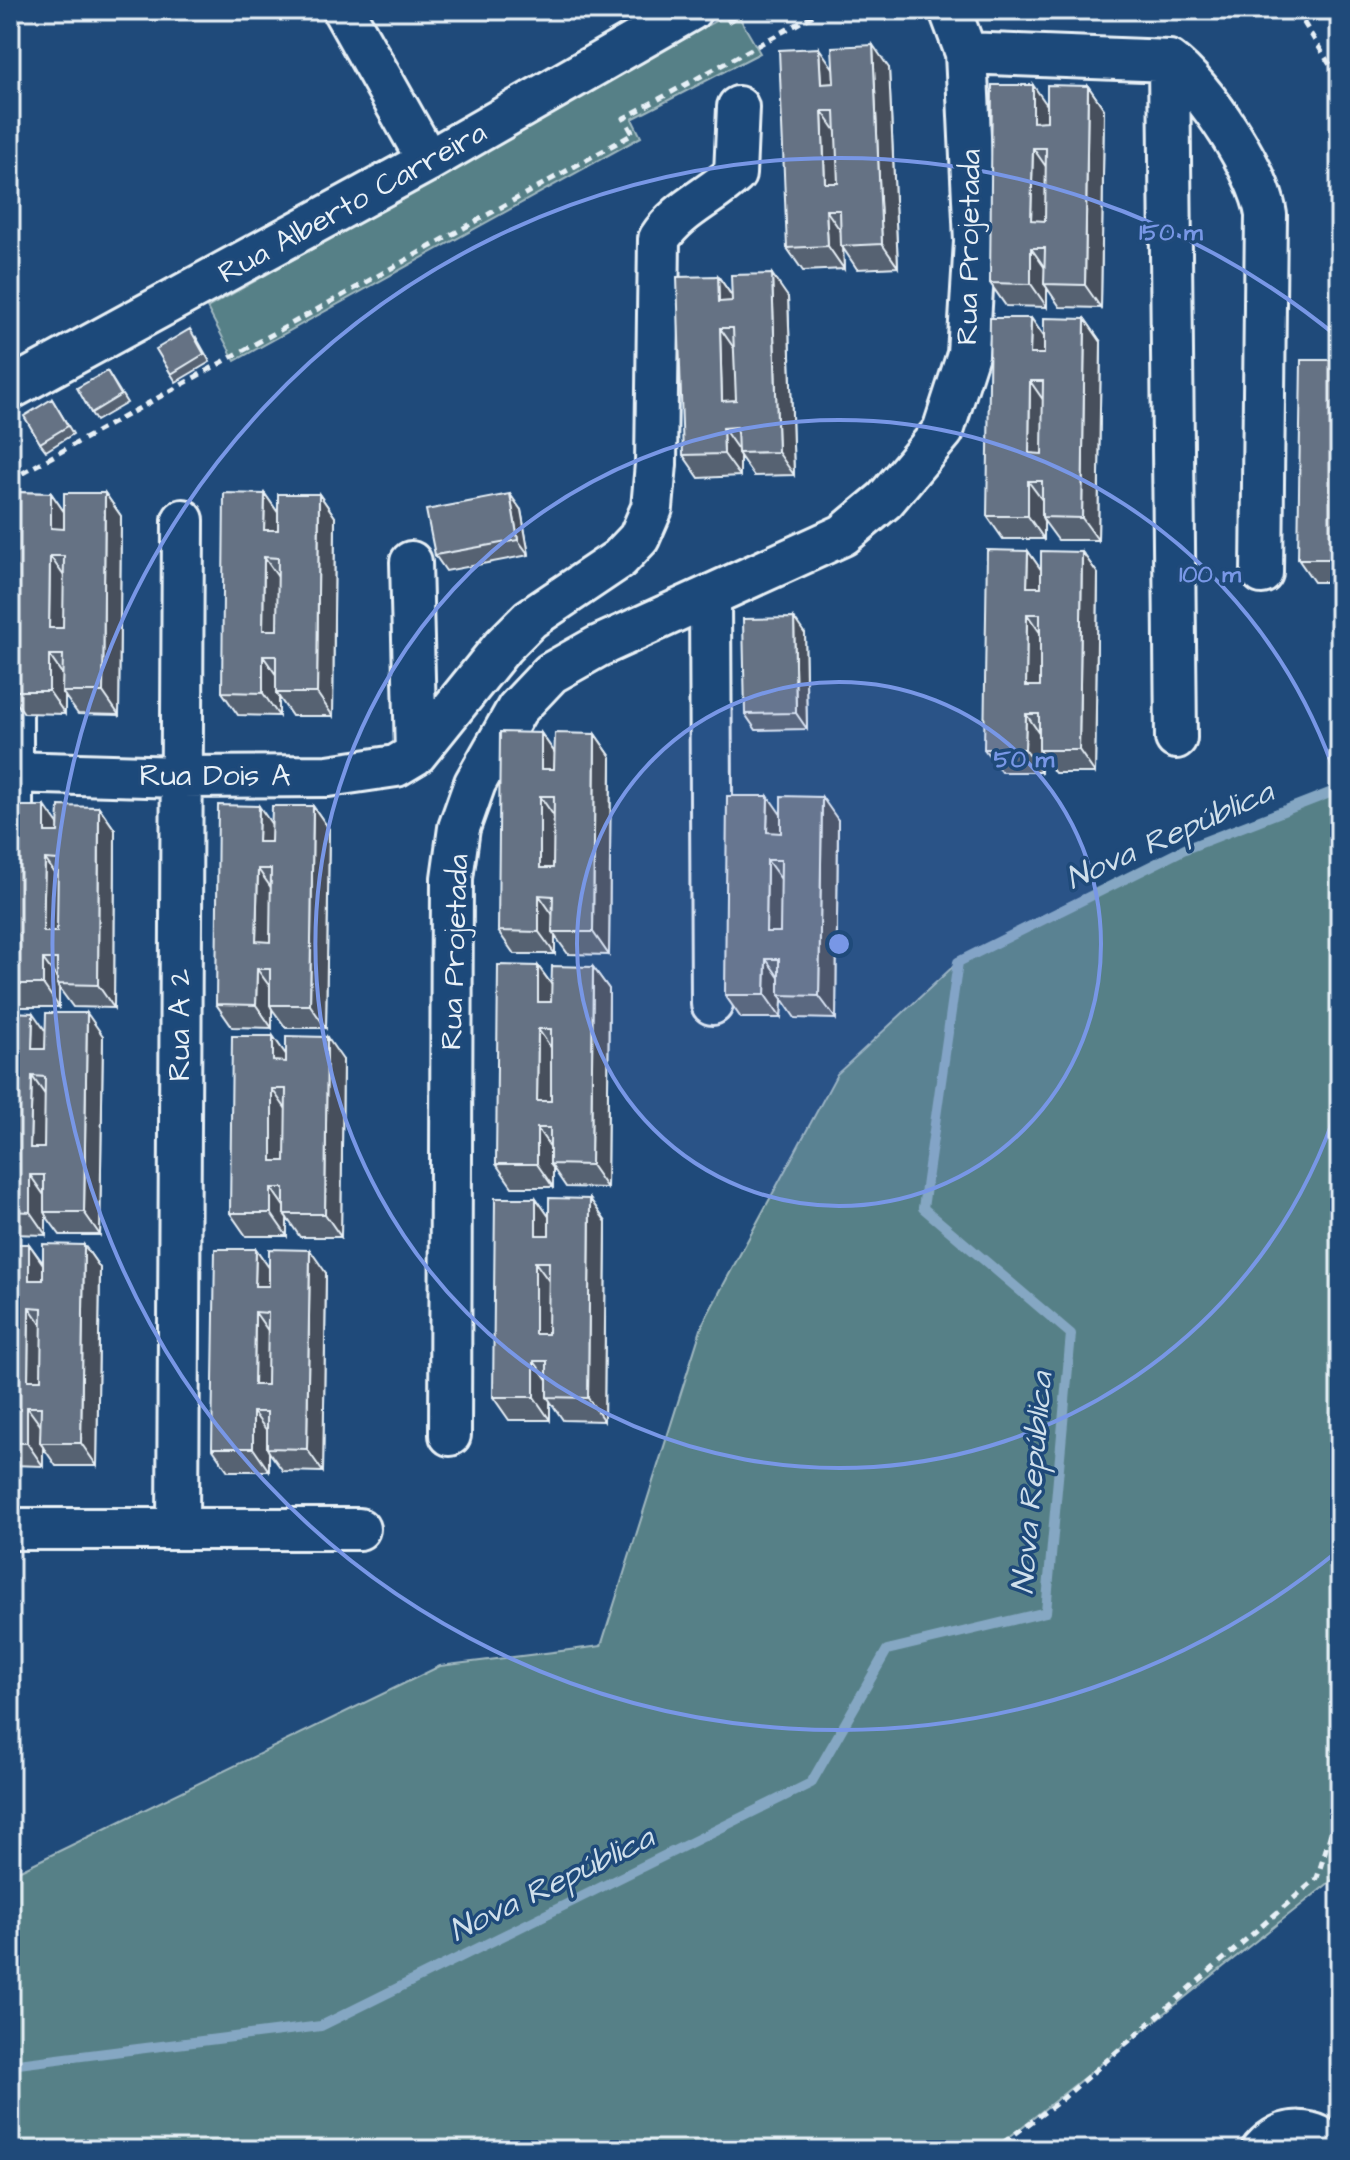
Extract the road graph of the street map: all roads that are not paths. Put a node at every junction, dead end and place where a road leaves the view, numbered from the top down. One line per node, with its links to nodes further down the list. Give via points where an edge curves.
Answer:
1 (343, 10): 7 (street)
2 (691, 10): 7 (street, Rua Alberto Carreira)
3 (950, 10): 4 (street, Rua Projetada)
4 (966, 53): 5 (street); 12 (street, Rua Projetada, via 975,241 968,354 943,431 885,500 843,535)
5 (1169, 61): 11 (street, via 1188,75 1263,194); 14 (street)
6 (738, 107): 15 (street, via 735,174 672,218 659,239 656,464 652,508 639,538 619,559 530,619)
7 (428, 161): 8 (street, Rua Alberto Carreira)
8 (10, 389)
9 (183, 520): 17 (street, Rua A 2)
10 (411, 562): 15 (street)
11 (1262, 573)
12 (710, 597): 19 (street); 20 (street, Rua Projetada, via 551,673 517,709 475,783 459,828 452,878)
13 (12, 604): 16 (street)
14 (1176, 738)
15 (416, 754): 17 (street, Rua Dois A, via 396,766 328,776)
16 (11, 772): 17 (street, Rua Dois A); 18 (street)
17 (180, 777): 22 (street, Rua A 2)
18 (12, 890)
19 (712, 1004)
20 (450, 1435)
21 (10, 1529): 22 (street)
22 (178, 1529): 23 (street)
23 (359, 1529)
24 (1262, 2150): 25 (street, via 1282,2134 1304,2130)
25 (1336, 2150)

